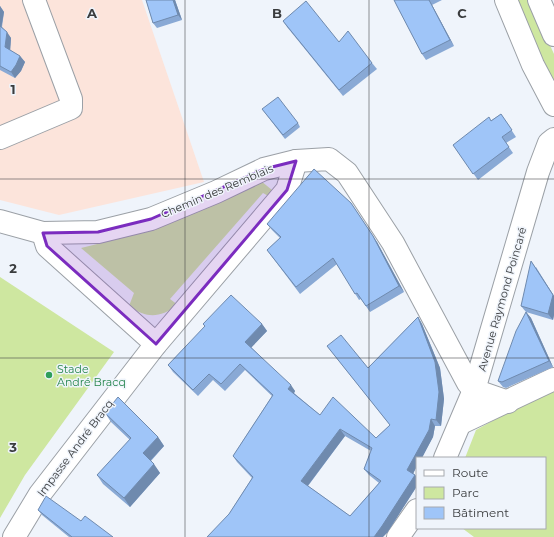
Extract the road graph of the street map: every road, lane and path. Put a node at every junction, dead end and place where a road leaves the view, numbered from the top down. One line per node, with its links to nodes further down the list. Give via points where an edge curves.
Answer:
1 (34, 0): 6 (street, via 72,99 71,108)
2 (506, 0): 5 (street, via 533,65)
3 (539, 0): 4 (street)
4 (554, 35)
5 (554, 105)
6 (0, 138)
7 (554, 139): 13 (street, Avenue Raymond Poincaré, via 549,143 538,172)
8 (296, 161): 10 (street, Chemin des Remblais, via 264,169 151,219 98,232); 11 (street, Impasse André Bracq, via 287,190); 13 (street, Chemin des Remblais, via 329,159 347,172 393,243)
9 (0, 221): 10 (street, Chemin des Remblais)
10 (43, 233): 11 (street, via 47,246)
11 (156, 344): 18 (street, Impasse André Bracq, via 40,494)
12 (554, 379): 14 (street)
13 (474, 390): 14 (street); 15 (street, Avenue Raymond Poincaré)
14 (508, 402): 15 (street)
15 (461, 423): 16 (street, Avenue Raymond Poincaré)
16 (445, 457)
17 (416, 511): 19 (street)
18 (14, 537)
19 (398, 537)

